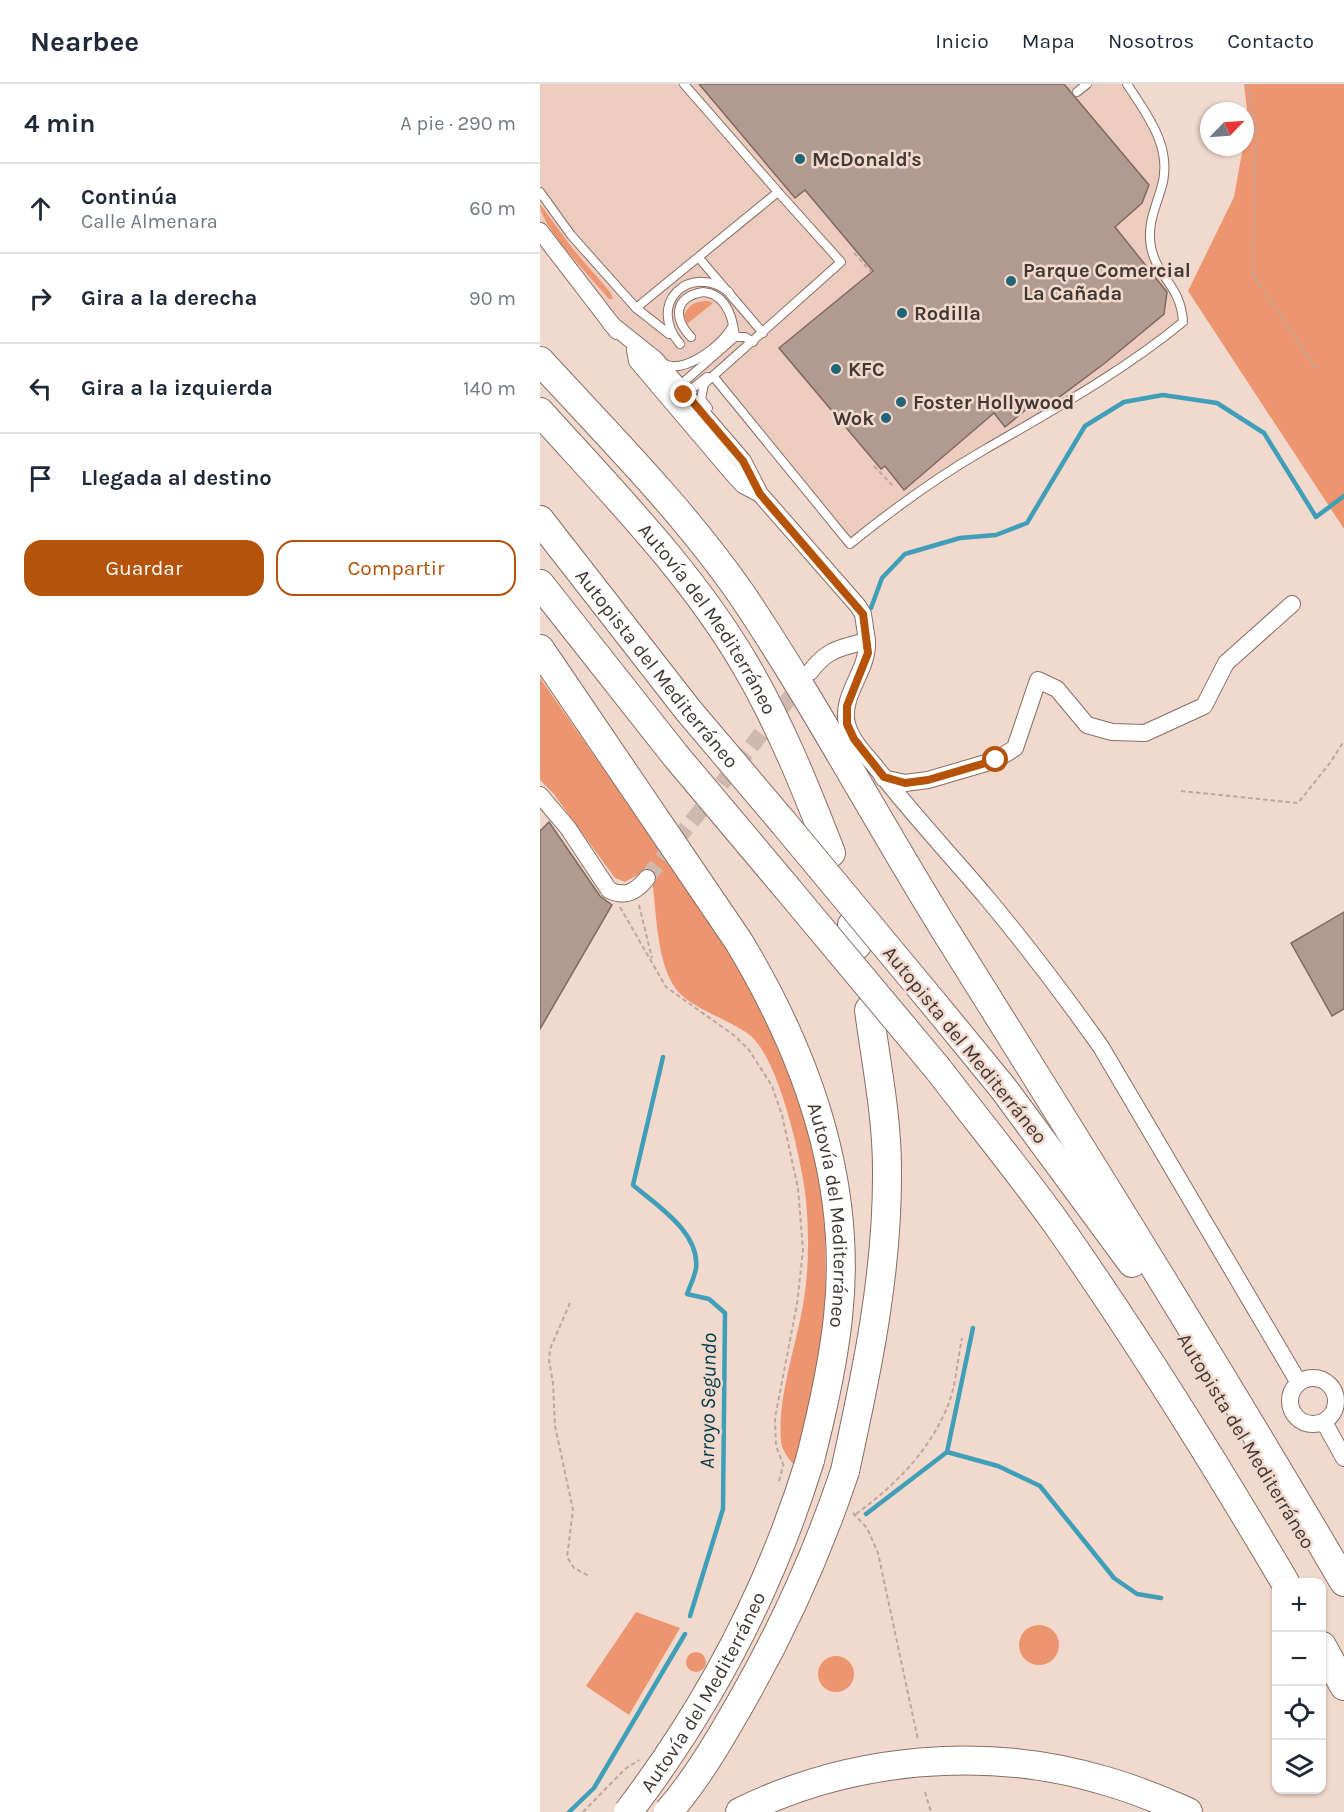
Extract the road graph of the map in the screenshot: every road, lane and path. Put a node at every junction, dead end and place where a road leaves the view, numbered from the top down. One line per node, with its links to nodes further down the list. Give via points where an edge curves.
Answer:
1 (684, 84): 7 (lane)
2 (1087, 84): 5 (lane)
3 (1127, 84): 28 (lane, via 1148,116 1166,163 1149,233 1159,268 1182,304 1183,322 1145,353 982,451 895,508 850,544)
4 (1247, 84): 27 (path, via 1256,129 1253,275)
5 (1077, 92)
6 (540, 192): 13 (lane, via 571,235)
7 (778, 192): 10 (lane); 16 (lane, via 841,262)
8 (540, 231): 14 (street)
9 (854, 253): 11 (path)
10 (699, 258): 12 (lane); 13 (lane)
11 (871, 272)
12 (729, 292): 16 (lane); 17 (lane, via 718,284 696,281 676,293 666,314 667,327)
13 (636, 308): 17 (lane)
14 (611, 324): 22 (street); 25 (street)
15 (732, 327): 18 (lane, via 730,313 717,296 697,293 685,300 678,312 679,322); 19 (lane); 24 (lane)
16 (763, 333): 20 (lane)
17 (674, 337): 21 (lane)
18 (691, 337)
19 (735, 337): 20 (lane); 23 (lane)
20 (753, 342): 28 (lane)
21 (680, 344)
22 (635, 350): 30 (street); 35 (street, via 638,361 732,473)
23 (720, 350): 24 (lane); 30 (lane)
24 (706, 351): 25 (lane, via 681,367 668,366)
25 (656, 359): 30 (street)
26 (540, 361): 62 (highway, via 671,502 741,594 905,866 1156,1267)
27 (1318, 371)
28 (713, 376): 30 (lane); 33 (lane, via 702,387 701,399 725,430)
29 (540, 378): 44 (highway, via 702,567 790,721 801,746)
30 (680, 393): 33 (street, via 726,455)
31 (540, 412): 44 (highway, Autovía del Mediterráneo, via 702,601 746,665 782,732)
32 (874, 466): 34 (path)
33 (746, 468): 35 (street)
34 (892, 485)
35 (760, 494): 39 (street, via 858,606)
36 (540, 520): 63 (highway, Autopista del Mediterráneo, bridge, via 688,710 1003,1088 1186,1342)
37 (540, 584): 61 (highway, Autopista del Mediterráneo, bridge, via 675,755 938,1069 1056,1223 1196,1431)
38 (1292, 604): 43 (street, via 1226,663 1204,706 1145,733 1112,732 1087,725 1057,689 1038,680 1015,747 996,760 928,780 905,783)
39 (867, 641): 41 (street, via 832,650 820,657); 43 (street, via 868,653 847,706 847,724)
40 (540, 650): 57 (highway, Autovía del Mediterráneo, via 765,985 792,1039 822,1125 838,1218 838,1316 830,1370)
41 (810, 672)
42 (1344, 741): 45 (path, via 1298,803)
43 (884, 777): 54 (street, via 987,898 1101,1047)
44 (806, 789): 47 (highway, Autovía del Mediterráneo)
45 (1181, 791)
46 (540, 795): 49 (street)
47 (831, 853)
48 (645, 880): 49 (street, via 629,893); 50 (path, via 639,906)
49 (609, 890): 50 (path)
50 (654, 963): 57 (path, via 671,992 745,1045 768,1078 782,1115 801,1208 803,1250 775,1418 776,1446)
51 (869, 1010): 69 (highway, Autovía del Mediterráneo, bridge, via 887,1168 884,1255 874,1339 845,1471 798,1597 775,1642 718,1744)
52 (570, 1303): 60 (path, via 549,1360 555,1426 573,1510 567,1557 574,1568)
53 (962, 1338): 59 (path, via 947,1409 924,1449 899,1479)
54 (1299, 1383): 55 (street, via 1291,1394 1294,1415 1311,1425); 55 (street, via 1317,1378 1335,1393 1333,1414)
55 (1324, 1422): 56 (street)
56 (1344, 1458)
57 (799, 1466): 68 (highway, Autovía del Mediterráneo, bridge, via 796,1504 747,1622 691,1720)
58 (849, 1511): 59 (path)
59 (855, 1514): 66 (path, via 867,1528 878,1553)
60 (589, 1576)
61 (1283, 1578)
62 (1344, 1582)
63 (1344, 1603)
64 (1326, 1653): 65 (highway)
65 (1344, 1686)
66 (918, 1740)
67 (925, 1791): 71 (path)
68 (628, 1812)
69 (668, 1812)
70 (740, 1812): 72 (highway, via 834,1776 934,1761 1017,1762 1072,1773 1105,1780)
71 (931, 1812)
72 (1188, 1812)

